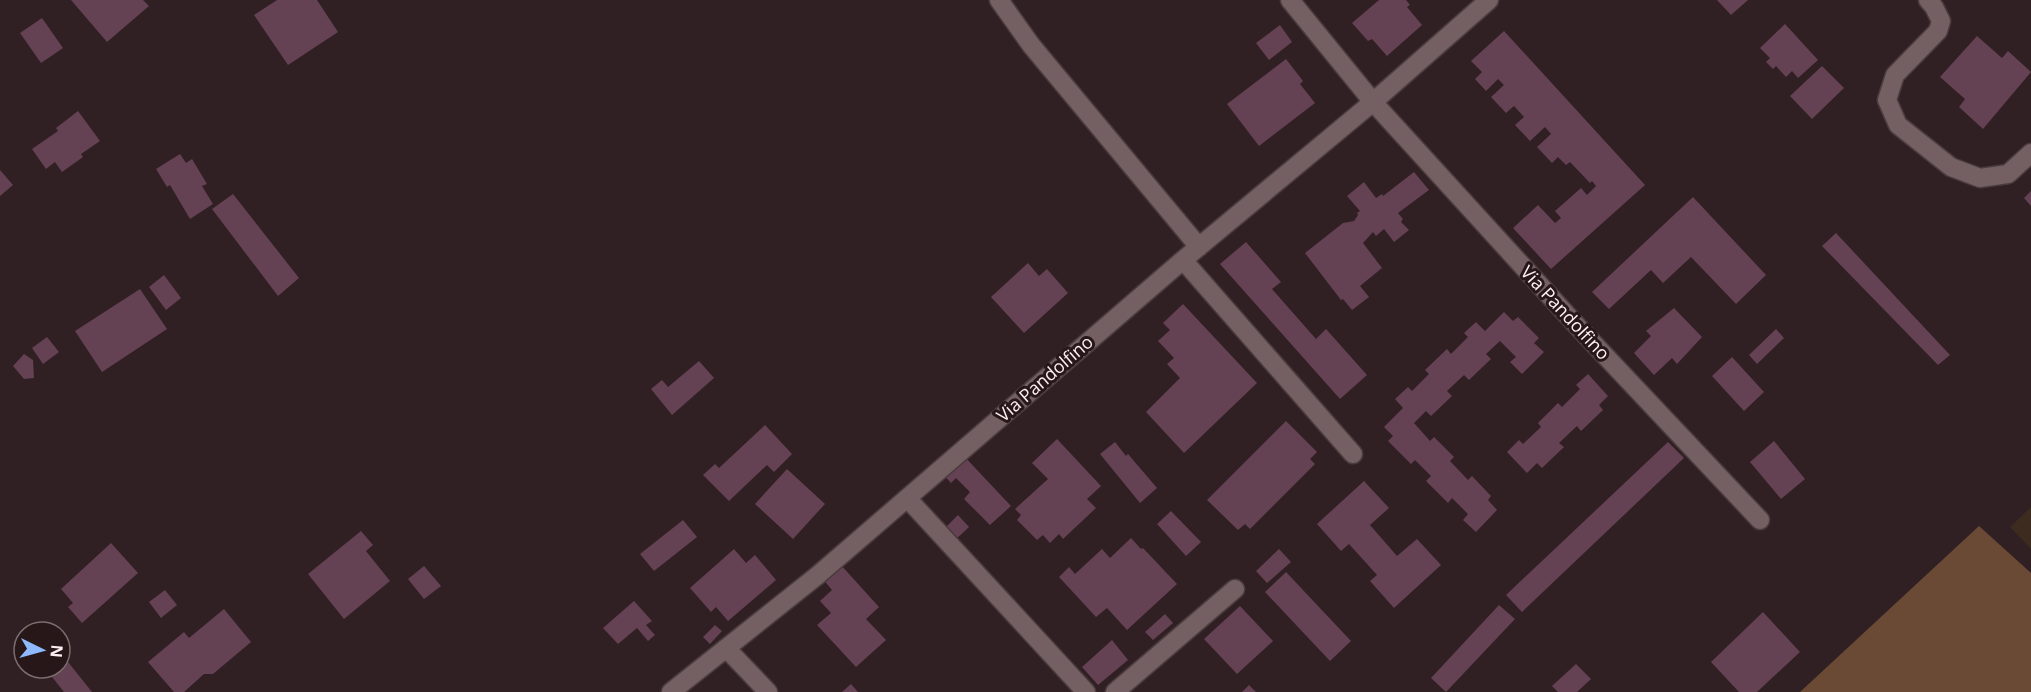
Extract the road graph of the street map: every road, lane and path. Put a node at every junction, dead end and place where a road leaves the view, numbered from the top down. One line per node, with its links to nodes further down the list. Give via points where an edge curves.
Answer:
1 (999, 0): 7 (street, via 1068,91)
2 (1290, 0): 5 (street, Via Pandolfino)
3 (1489, 0): 5 (street, Via Pandolfino)
4 (1928, 0): 6 (street, via 1941,21 1938,31 1895,75 1887,100 1898,125 1951,168 1980,178 2008,174)
5 (1373, 102): 7 (street, Via Pandolfino); 11 (street, Via Pandolfino)
6 (2031, 153)
7 (1199, 248): 8 (street, Via Pandolfino)
8 (1183, 260): 9 (street); 10 (street, Via Pandolfino)
9 (1353, 454)
10 (907, 498): 13 (street, Via Pandolfino); 16 (street)
11 (1760, 520)
12 (1235, 589): 17 (street)
13 (726, 648): 14 (street, Via Pandolfino); 15 (street)
14 (671, 692)
15 (768, 692)
16 (1086, 692)
17 (1114, 692)

